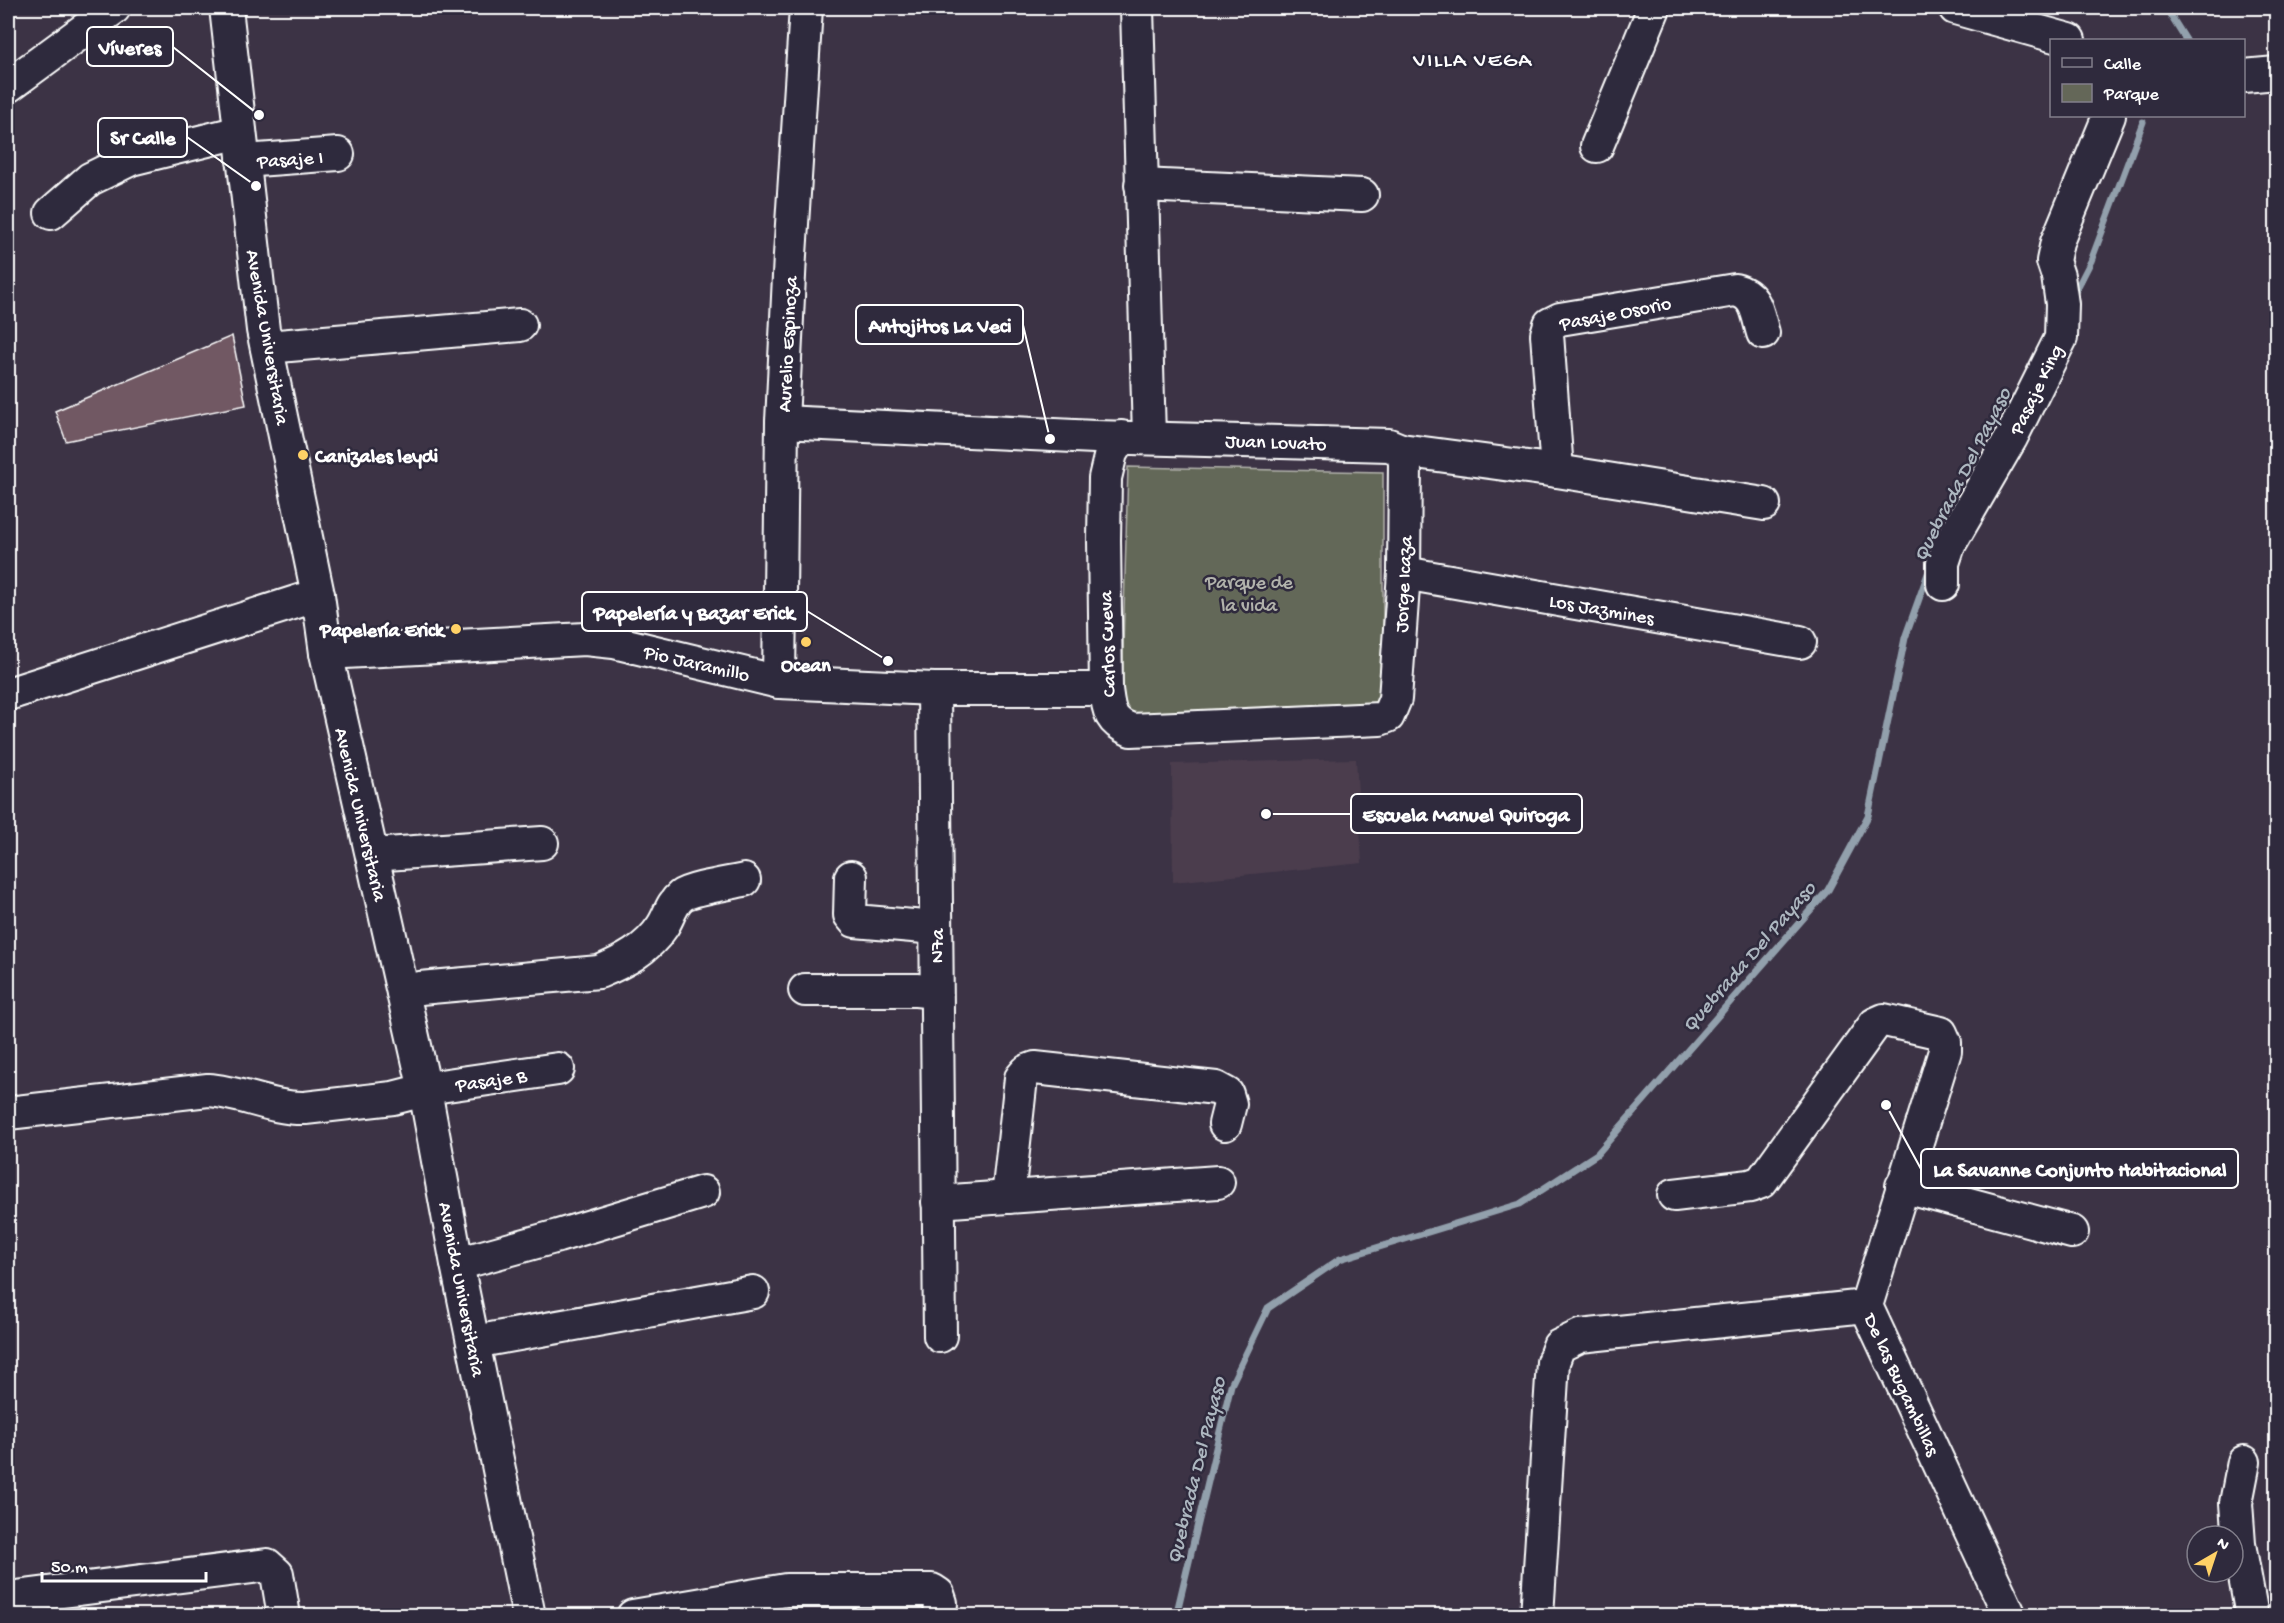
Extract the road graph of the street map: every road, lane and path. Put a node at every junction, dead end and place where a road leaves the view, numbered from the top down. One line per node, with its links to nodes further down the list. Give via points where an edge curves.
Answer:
1 (114, 8): 10 (street)
2 (226, 8): 12 (street, Avenida Universitaria)
3 (806, 8): 21 (street, Aurelio Espinoza)
4 (1137, 8): 15 (street)
5 (1654, 8): 13 (street)
6 (1955, 8): 7 (street)
7 (2064, 39)
8 (2277, 73): 9 (street)
9 (2245, 76)
10 (8, 86)
11 (2109, 117): 27 (street, Pasaje King, via 2057,242 2053,261 2062,304 2061,338 2011,438 1949,545 1943,563)
12 (241, 146): 14 (street, Pasaje I); 17 (street, Pasaje I, via 131,159 90,179); 20 (street, Avenida Universitaria)
13 (1597, 146)
14 (338, 154)
15 (1141, 185): 16 (street); 22 (street)
16 (1362, 195)
17 (51, 213)
18 (520, 325): 20 (street)
19 (1763, 333): 24 (street, Pasaje Osorio, via 1752,298 1735,290 1560,319 1550,324 1547,334)
20 (267, 346): 28 (street, Avenida Universitaria)
21 (782, 423): 22 (street, Juan Lovato); 31 (street, Aurelio Espinoza)
22 (1135, 437): 23 (street, Juan Lovato, via 1389,445); 33 (street, Carlos Cueva, via 1111,453 1105,478)
23 (1401, 450): 24 (street, Juan Lovato); 26 (street, Jorge Icaza, via 1406,462)
24 (1557, 471): 25 (street, Juan Lovato)
25 (1764, 504)
26 (1404, 573): 29 (street, Los Jazmines); 35 (street, Jorge Icaza, via 1395,699)
27 (1943, 584)
28 (318, 595): 30 (street, Avenida Universitaria); 34 (street)
29 (1800, 642)
30 (326, 654): 31 (street, Pio Jaramillo, via 585,639 614,642); 37 (street, Avenida Universitaria)
31 (779, 682): 32 (street, Pio Jaramillo)
32 (934, 689): 33 (street, Pio Jaramillo); 40 (street, N7a)
33 (1106, 689): 35 (street, Carlos Cueva, via 1112,717 1131,730)
34 (8, 694)
35 (1388, 716)
36 (542, 843): 37 (street)
37 (372, 855): 42 (street, Avenida Universitaria)
38 (851, 878): 40 (street, via 850,915 855,921)
39 (744, 880): 42 (street, via 682,895 646,946 598,972)
40 (936, 928): 43 (street, N7a)
41 (805, 990): 43 (street)
42 (403, 992): 45 (street, Avenida Universitaria)
43 (936, 992): 53 (street, N7a)
44 (558, 1069): 45 (street, Pasaje B)
45 (424, 1090): 46 (street, Pasaje B, via 393,1098 292,1108 208,1090); 55 (street, Avenida Universitaria)
46 (8, 1113)
47 (1225, 1124): 52 (street, via 1230,1104 1227,1094 1216,1088 1035,1068 1021,1078)
48 (1218, 1182): 52 (street)
49 (1902, 1186): 51 (street, De las Bugambillas, via 1945,1042 1941,1034 1884,1020 1870,1029 1761,1182); 54 (street); 57 (street, De las Bugambillas)
50 (703, 1192): 55 (street)
51 (1674, 1195)
52 (1008, 1197): 53 (street)
53 (938, 1202): 58 (street, N7a)
54 (2072, 1232)
55 (458, 1264): 59 (street, Avenida Universitaria)
56 (753, 1292): 59 (street)
57 (1866, 1306): 66 (street, via 1580,1336 1559,1346 1553,1362); 67 (street, De las Bugambillas)
58 (940, 1336)
59 (474, 1341): 63 (street, Avenida Universitaria)
60 (2244, 1462): 68 (street, via 2236,1503)
61 (16, 1604): 62 (street, via 267,1565 277,1574)
62 (284, 1616)
63 (529, 1616)
64 (633, 1616): 65 (street, via 786,1590 814,1589 932,1590 941,1603)
65 (940, 1616)
66 (1537, 1616)
67 (2010, 1616)
68 (2252, 1616)

